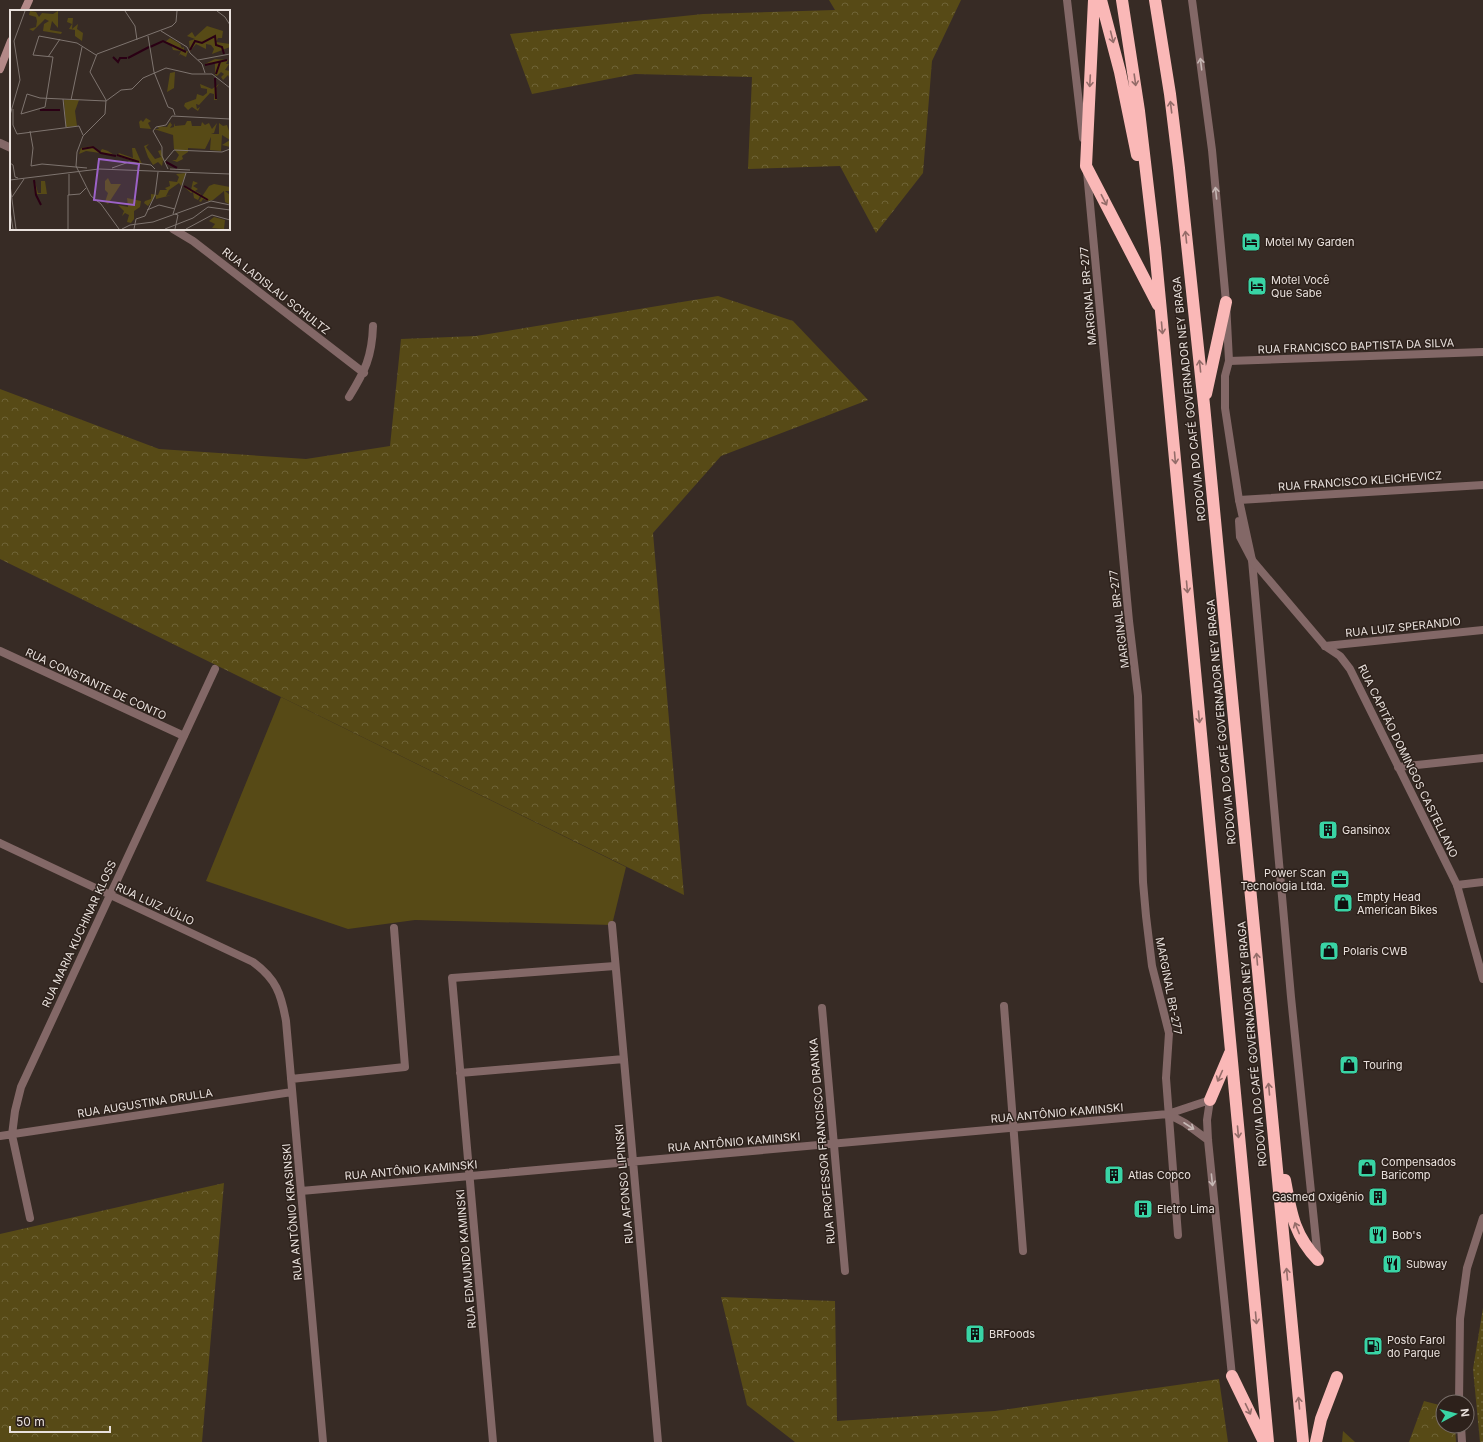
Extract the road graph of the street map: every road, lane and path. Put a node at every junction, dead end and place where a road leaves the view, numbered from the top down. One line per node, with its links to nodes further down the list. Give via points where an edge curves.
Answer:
1 (29, 0): 9 (main road)
2 (1067, 0): 15 (street, MARGINAL BR-277)
3 (1094, 0): 15 (highway, one-way to 15)
4 (1101, 0): 17 (highway, one-way to 17, via 1120,72)
5 (1122, 0): 17 (highway, RODOVIA DO CAFÉ GOVERNADOR NEY BRAGA, one-way to 17, via 1139,111)
6 (1154, 0): 10 (highway, RODOVIA DO CAFÉ GOVERNADOR NEY BRAGA)
7 (1159, 0): 10 (highway)
8 (1192, 0): 18 (street, one-way to 8, via 1212,150)
9 (24, 10)
10 (1159, 22): 25 (highway, RODOVIA DO CAFÉ GOVERNADOR NEY BRAGA, one-way to 10, via 1179,168)
11 (10, 44): 12 (main road)
12 (0, 69)
13 (0, 143): 14 (street)
14 (10, 148)
15 (1086, 166): 19 (highway, one-way to 19); 54 (street, MARGINAL BR-277, via 1136,673 1144,900 1152,966 1169,1033 1166,1065)
16 (175, 230): 23 (street, RUA LADISLAU SCHULTZ)
17 (1155, 248): 19 (highway, RODOVIA DO CAFÉ GOVERNADOR NEY BRAGA)
18 (1226, 302): 22 (street); 25 (highway)
19 (1161, 312): 47 (highway, RODOVIA DO CAFÉ GOVERNADOR NEY BRAGA, one-way to 47)
20 (373, 326): 23 (street, via 371,353)
21 (1483, 352): 22 (street, RUA FRANCISCO BAPTISTA DA SILVA)
22 (1229, 361): 27 (street, via 1225,408)
23 (364, 373): 24 (street)
24 (349, 396)
25 (1204, 405): 53 (highway, RODOVIA DO CAFÉ GOVERNADOR NEY BRAGA, one-way to 25)
26 (1483, 485): 27 (street, RUA FRANCISCO KLEICHEVICZ)
27 (1239, 500): 28 (street, via 1240,537)
28 (1252, 560): 30 (street, RUA CAPITÃO DOMINGOS CASTELLANO); 67 (street, via 1291,997)
29 (1483, 630): 30 (street, RUA LUIZ SPERANDIO)
30 (1325, 646): 35 (street, RUA CAPITÃO DOMINGOS CASTELLANO, via 1340,656 1350,669)
31 (0, 652): 33 (street, RUA CONSTANTE DE CONTO)
32 (215, 669): 33 (street, RUA MARIA KUCHINAR KLOSS)
33 (184, 736): 39 (street, RUA MARIA KUCHINAR KLOSS)
34 (1483, 758): 35 (street)
35 (1398, 767): 38 (street, RUA CAPITÃO DOMINGOS CASTELLANO)
36 (0, 843): 39 (street, RUA LUIZ JÚLIO)
37 (1483, 882): 38 (street)
38 (1457, 885): 43 (street, RUA CAPITÃO DOMINGOS CASTELLANO)
39 (110, 895): 44 (street, RUA LUIZ JÚLIO, via 253,962 266,972); 56 (street, RUA MARIA KUCHINAR KLOSS, via 21,1087)
40 (612, 925): 42 (street, RUA AFONSO LIPINSKI)
41 (394, 928): 50 (street, via 405,1067)
42 (615, 966): 48 (street, RUA AFONSO LIPINSKI); 49 (street, RUA EDMUNDO KAMINSKI, via 452,978)
43 (1483, 979)
44 (274, 983): 50 (street, RUA ANTÔNIO KRASINSKI, via 284,1006)
45 (1004, 1006): 55 (street)
46 (822, 1008): 59 (street, RUA PROFESSOR FRANCISCO DRANKA)
47 (1231, 1052): 52 (highway, one-way to 52); 76 (highway, RODOVIA DO CAFÉ GOVERNADOR NEY BRAGA, one-way to 76)
48 (624, 1060): 49 (street); 60 (street, RUA AFONSO LIPINSKI)
49 (460, 1073): 61 (street, RUA EDMUNDO KAMINSKI)
50 (291, 1079): 51 (street, RUA ANTÔNIO KRASINSKI)
51 (292, 1092): 56 (street, RUA AUGUSTINA DRULLA); 62 (street, RUA ANTÔNIO KRASINSKI)
52 (1210, 1100): 54 (street, RUA ANTÔNIO KAMINSKI); 58 (street)
53 (1271, 1106): 67 (highway, one-way to 53, via 1296,1228); 77 (highway, RODOVIA DO CAFÉ GOVERNADOR NEY BRAGA, one-way to 53)
54 (1168, 1114): 55 (street, RUA ANTÔNIO KAMINSKI); 58 (street, one-way to 58); 65 (street, MARGINAL BR-277)
55 (1014, 1128): 59 (street, RUA ANTÔNIO KAMINSKI); 66 (street)
56 (12, 1134): 57 (street, RUA AUGUSTINA DRULLA); 63 (street, RUA MARIA KUCHINAR KLOSS)
57 (0, 1136)
58 (1208, 1140): 69 (street, one-way to 69)
59 (834, 1144): 60 (street, RUA ANTÔNIO KAMINSKI); 68 (street, RUA PROFESSOR FRANCISCO DRANKA)
60 (633, 1162): 61 (street, RUA ANTÔNIO KAMINSKI); 74 (street, RUA AFONSO LIPINSKI)
61 (470, 1176): 62 (street, RUA ANTÔNIO KAMINSKI); 73 (street, RUA EDMUNDO KAMINSKI)
62 (301, 1191): 72 (street, RUA ANTÔNIO KRASINSKI)
63 (30, 1218)
64 (1483, 1218): 71 (street, via 1467,1268 1460,1319)
65 (1178, 1235)
66 (1023, 1251)
67 (1318, 1260)
68 (844, 1271)
69 (1232, 1376): 75 (highway, one-way to 75)
70 (1337, 1377): 78 (highway, via 1321,1419)
71 (1459, 1394)
72 (323, 1442)
73 (493, 1442)
74 (658, 1442)
75 (1264, 1442)
76 (1268, 1442)
77 (1303, 1442)
78 (1316, 1442)

